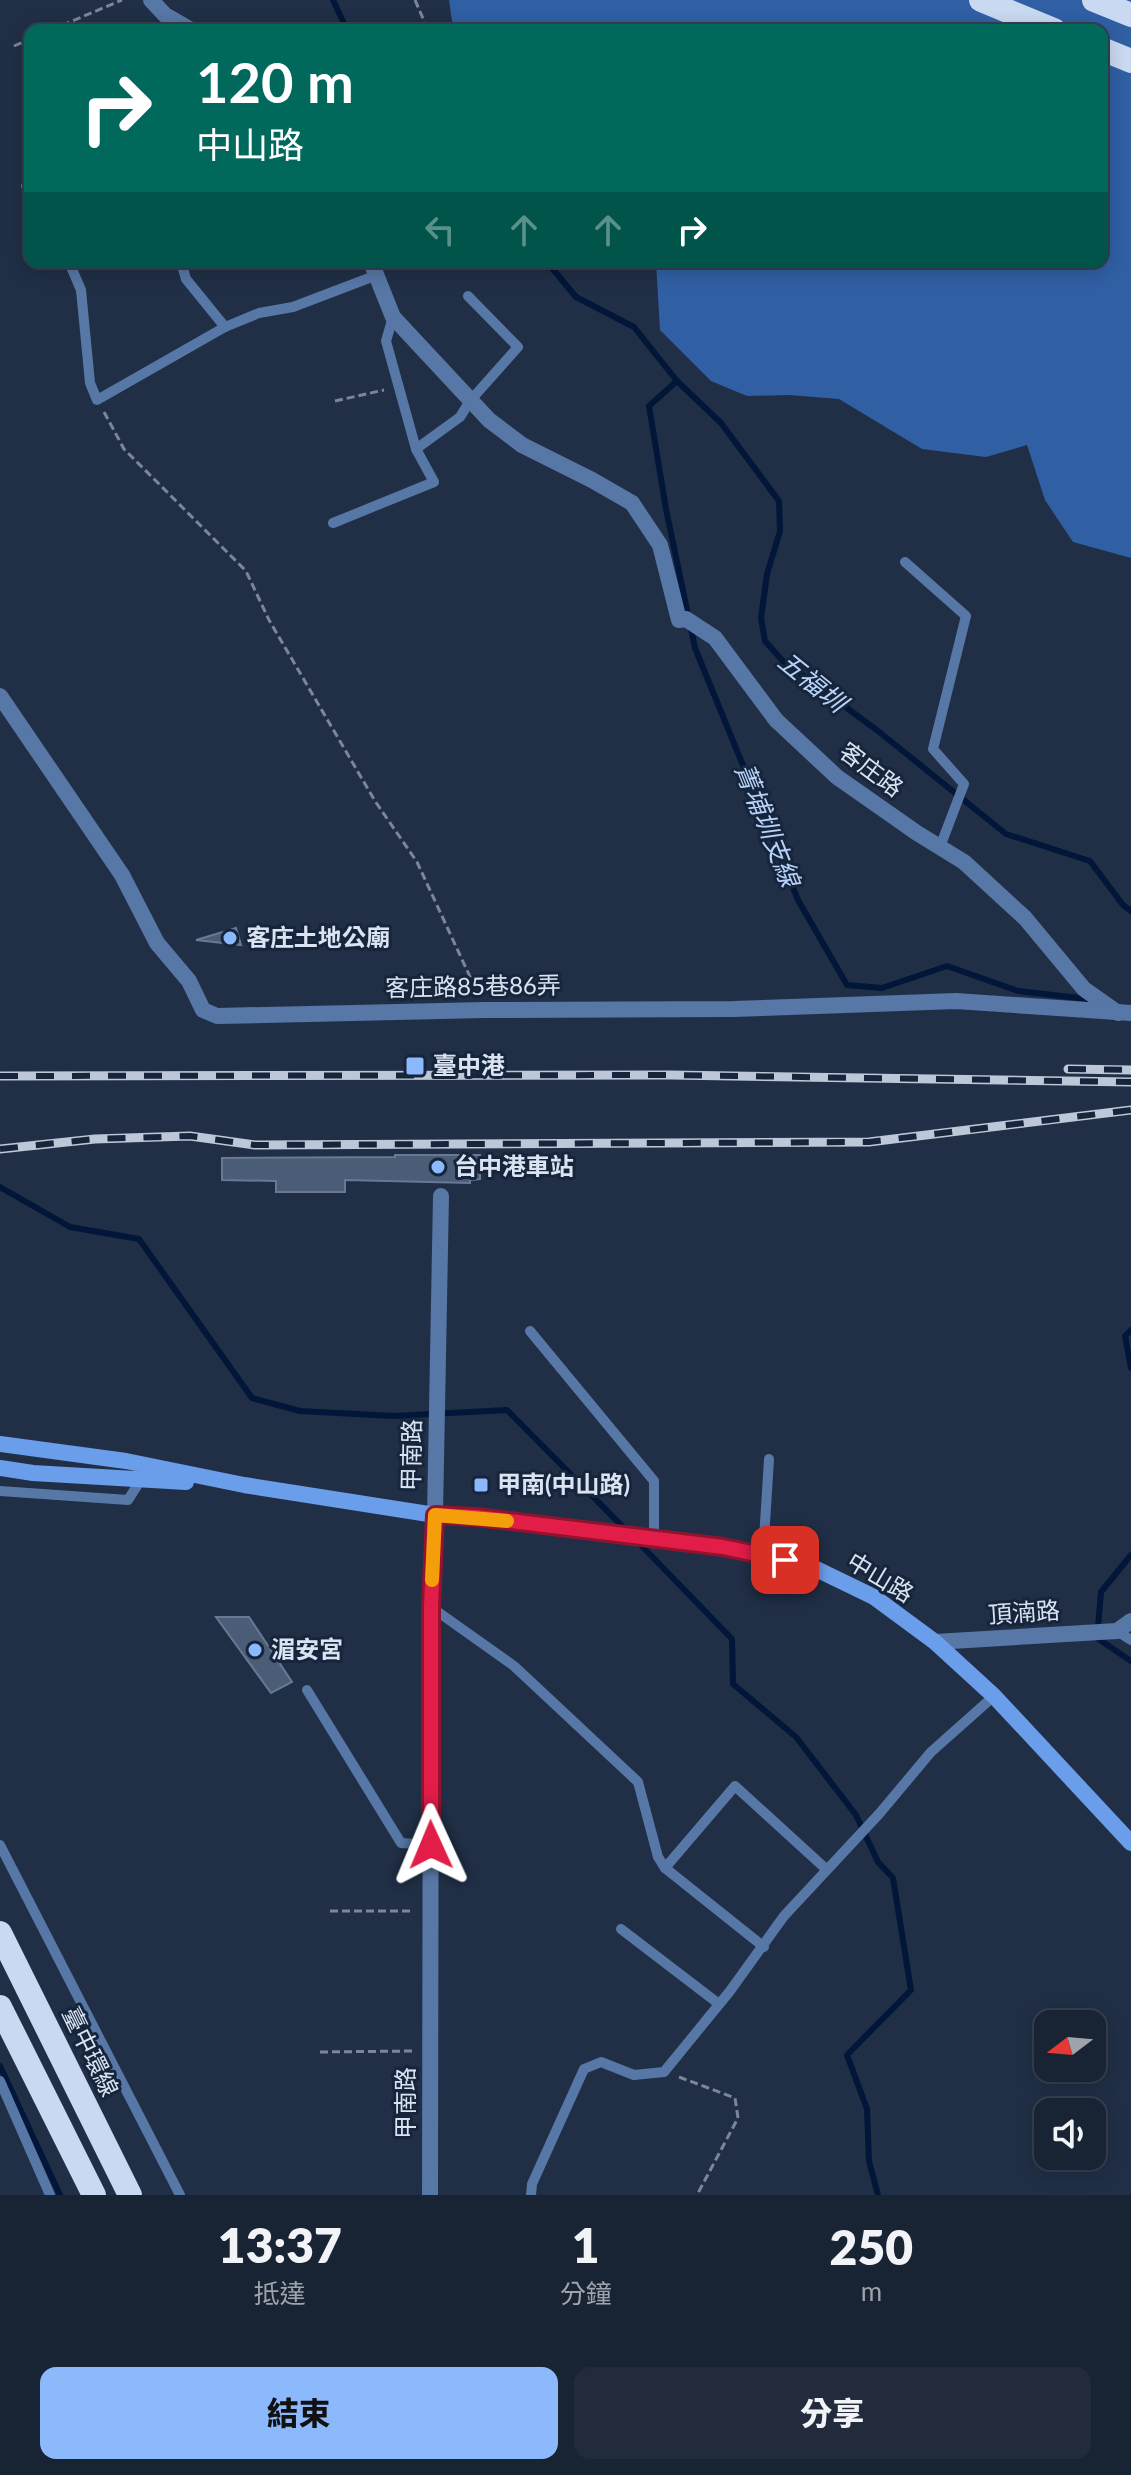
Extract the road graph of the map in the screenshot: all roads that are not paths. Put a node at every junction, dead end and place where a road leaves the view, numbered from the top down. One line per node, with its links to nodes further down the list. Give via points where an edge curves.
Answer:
1 (151, 0): 5 (street)
2 (1094, 0): 4 (highway)
3 (992, 5): 6 (highway)
4 (1131, 15)
5 (181, 24)
6 (1039, 24)
7 (1108, 51): 8 (highway)
8 (1131, 61)
9 (72, 268): 14 (lane, via 81,290 90,383 97,400)
10 (183, 268): 14 (lane)
11 (374, 268): 13 (street, 客庄路); 14 (lane, via 293,307)
12 (468, 296): 15 (lane, via 518,347)
13 (393, 317): 15 (street, 客庄路); 16 (lane, via 386,341)
14 (225, 327)
15 (470, 401): 16 (lane, via 460,417); 20 (street, 客庄路, via 522,445 632,503 660,545 679,620 686,619 715,638 776,720 837,777)
16 (416, 449): 17 (lane, via 434,482)
17 (333, 523)
18 (905, 562): 20 (lane, via 966,616 933,749 964,784)
19 (0, 696): 21 (street, 客庄路85巷86弄, via 122,875 157,943 189,981 203,1010 217,1016 956,1001)
20 (940, 847): 21 (street, 客庄路, via 1025,918 1084,989)
21 (1125, 1013)
22 (441, 1196): 30 (street, 甲南路)
23 (530, 1331): 31 (lane, via 654,1481)
24 (0, 1444): 28 (street, via 126,1461)
25 (769, 1459): 32 (lane)
26 (0, 1468): 27 (street)
27 (142, 1478): 28 (street); 29 (lane, via 128,1500)
28 (244, 1485): 30 (street, 中山路)
29 (0, 1491)
30 (435, 1515): 31 (street, 中山路); 33 (street, 甲南路)
31 (654, 1538): 32 (street, 中山路)
32 (763, 1555): 35 (street, 中山路, via 808,1565 874,1597)
33 (431, 1607): 40 (street, 甲南路); 41 (lane, via 514,1666 638,1782)
34 (1126, 1631): 35 (street, 頂湳路)
35 (935, 1642): 37 (street, 中山路)
36 (307, 1690): 40 (lane, via 401,1843)
37 (994, 1696): 38 (street, 中山路); 42 (lane, via 931,1752)
38 (1131, 1843)
39 (0, 1845): 53 (lane)
40 (431, 1845): 54 (street, 甲南路)
41 (665, 1868): 42 (lane, via 735,1786); 45 (lane)
42 (826, 1869): 45 (lane)
43 (621, 1929): 46 (lane)
44 (0, 1933): 52 (highway, 臺中環線)
45 (764, 1947): 46 (lane)
46 (719, 2004): 55 (lane, via 664,2072 634,2075 601,2062 584,2069)
47 (0, 2007): 51 (highway)
48 (0, 2081): 49 (lane)
49 (4, 2098): 50 (lane)
50 (50, 2195)
51 (94, 2195)
52 (130, 2195)
53 (180, 2195)
54 (430, 2195)
55 (531, 2195)

